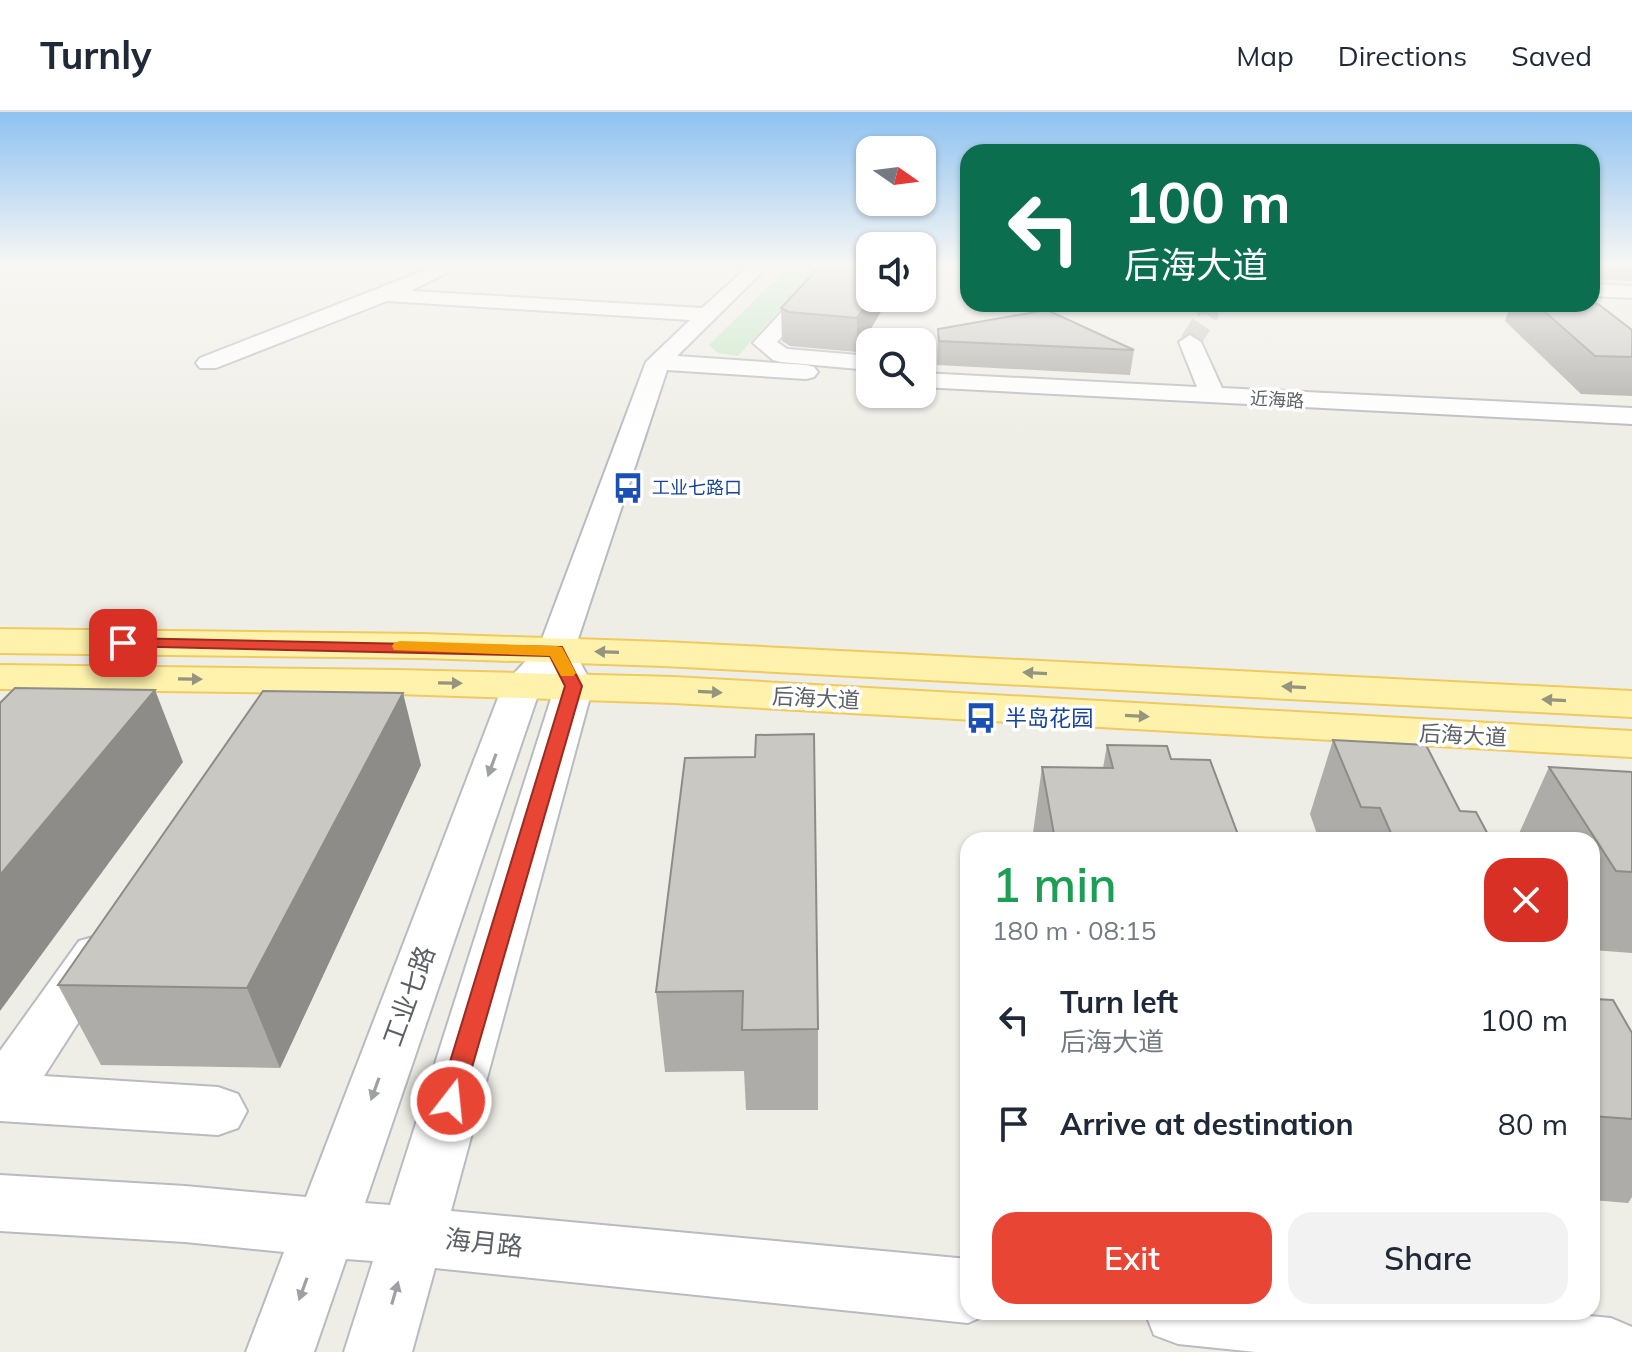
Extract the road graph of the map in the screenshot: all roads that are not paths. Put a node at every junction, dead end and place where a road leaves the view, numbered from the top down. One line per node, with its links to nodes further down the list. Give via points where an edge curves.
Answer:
1 (312, 323): 7 (street)
2 (698, 323): 5 (street, 工业七路)
3 (782, 323): 6 (street, via 764,343 781,355)
4 (1190, 342): 13 (street)
5 (658, 362): 9 (street); 17 (street, 工业七路)
6 (856, 362)
7 (208, 363)
8 (936, 369): 12 (street, via 1156,380)
9 (856, 376)
10 (936, 381): 12 (street, 近海路)
11 (1520, 387): 14 (street)
12 (1161, 394): 13 (street, 近海路)
13 (1214, 397): 14 (street, 近海路)
14 (1544, 411): 15 (street, 近海路)
15 (1632, 416)
16 (0, 641): 17 (main road, 后海大道)
17 (565, 668): 19 (street, 工业七路); 20 (main road, 后海大道, one-way to 17); 21 (main road, 后海大道, one-way to 21); 27 (street, 工业七路)
18 (0, 677): 19 (main road, one-way to 19)
19 (522, 685): 26 (street, 工业七路, one-way to 26)
20 (1632, 704)
21 (1632, 744)
22 (122, 916): 23 (street)
23 (0, 1097): 24 (street)
24 (218, 1111)
25 (0, 1203): 26 (street, 海月路)
26 (325, 1227): 27 (street, 海月路); 31 (street, 工业七路, one-way to 31)
27 (412, 1235): 28 (street, 海月路); 32 (street, 工业七路, one-way to 27)
28 (960, 1290)
29 (1215, 1320): 30 (street)
30 (1299, 1338): 33 (street)
31 (280, 1352)
32 (378, 1352)
33 (1611, 1352)

